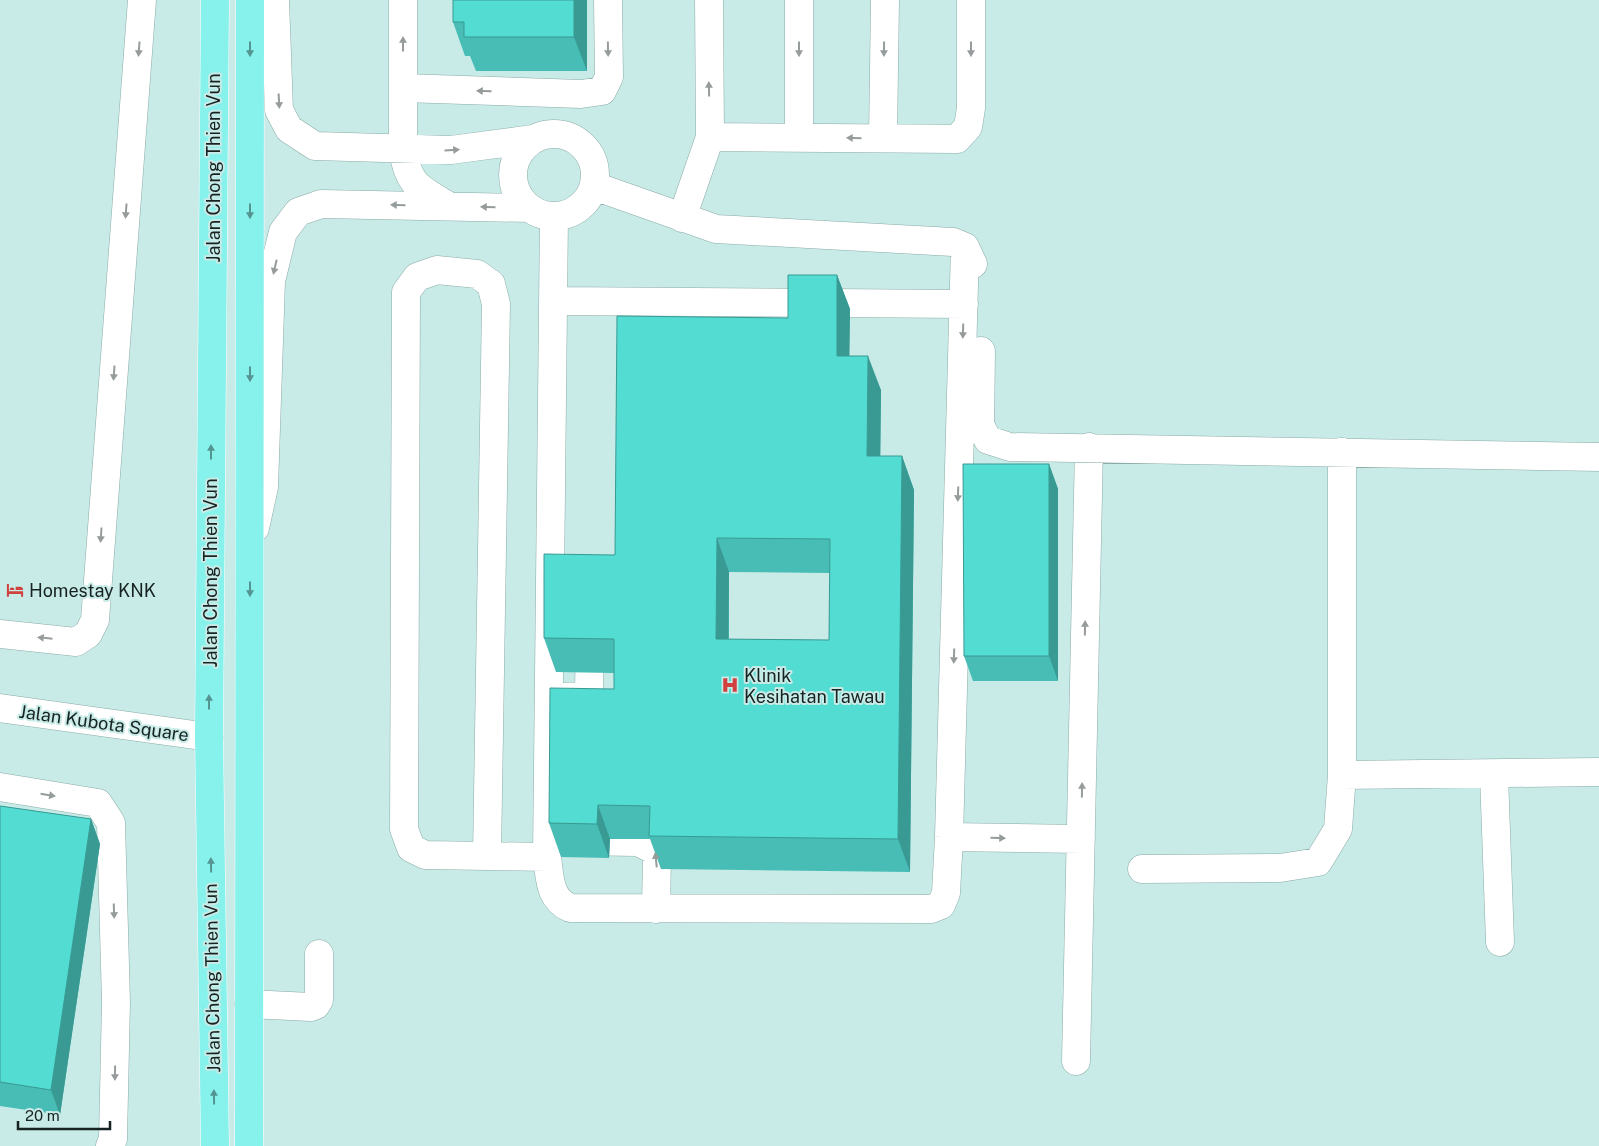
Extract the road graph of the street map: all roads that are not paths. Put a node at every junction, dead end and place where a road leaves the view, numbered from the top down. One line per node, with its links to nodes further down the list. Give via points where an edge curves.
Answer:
1 (142, 0): 29 (street, one-way to 29, via 95,620 88,634 76,642)
2 (215, 0): 32 (main road, Jalan Chong Thien Vun, one-way to 2)
3 (250, 0): 27 (main road, Jalan Chong Thien Vun, one-way to 27)
4 (275, 0): 16 (street, one-way to 16, via 279,110 289,129 315,146)
5 (403, 0): 11 (street, one-way to 5)
6 (608, 0): 11 (street, one-way to 11, via 608,77 602,91 581,94)
7 (709, 0): 12 (street, one-way to 7)
8 (799, 0): 13 (street, one-way to 13)
9 (885, 0): 14 (street, one-way to 14)
10 (971, 0): 14 (street, one-way to 14, via 971,108 968,128 956,139)
11 (403, 88): 16 (street)
12 (710, 137): 13 (street); 20 (street)
13 (799, 137): 14 (street, one-way to 13)
14 (883, 138)
15 (532, 139): 16 (street, one-way to 15, via 451,150); 17 (street, via 560,133 579,142 593,158); 19 (street, via 522,149 513,173 520,198)
16 (403, 150): 18 (street, via 406,171 416,184)
17 (594, 186): 19 (street, via 588,199 567,214); 20 (street)
18 (446, 206): 19 (street, one-way to 18); 27 (street, one-way to 27, via 321,204 298,212 283,232 271,281 264,487)
19 (542, 212): 22 (street)
20 (682, 218): 21 (street, via 716,229 953,242)
21 (965, 248): 23 (street); 24 (street, via 978,274 981,304 980,425 988,440 1010,447)
22 (553, 301): 23 (street); 30 (street, via 563,559)
23 (964, 304): 37 (street, one-way to 37)
24 (1089, 447): 25 (street); 38 (street, one-way to 24)
25 (1342, 452): 26 (street); 35 (street)
26 (1599, 457)
27 (250, 552): 45 (main road, Jalan Chong Thien Vun, one-way to 45)
28 (590, 613): 30 (street, via 589,690 585,696)
29 (0, 634)
30 (549, 697): 39 (street)
31 (0, 708): 32 (street, Jalan Kubota Square)
32 (209, 737): 48 (main road, Jalan Chong Thien Vun, one-way to 32)
33 (1599, 772): 34 (street)
34 (1494, 774): 35 (street); 43 (street)
35 (1342, 775): 41 (street, via 1338,829 1318,862 1280,868)
36 (0, 787): 47 (street, one-way to 47, via 98,803 112,823 116,1002 113,1139)
37 (949, 837): 38 (street, one-way to 38); 42 (street, via 946,893 941,905 931,909)
38 (1081, 839): 46 (street)
39 (547, 849): 40 (street); 42 (street, via 551,887 560,904 570,908); 42 (street, one-way to 39, via 657,856 647,845 638,842)
40 (487, 856): 40 (street, via 425,855 411,848 404,829 406,292 417,277 436,270 477,274 491,284 496,304)
41 (1142, 869)
42 (656, 909)
43 (1500, 942)
44 (319, 954): 45 (street, via 319,1000 316,1005)
45 (249, 1004): 49 (main road, Jalan Chong Thien Vun)
46 (1076, 1062)
47 (110, 1146)
48 (215, 1146)
49 (249, 1146)

